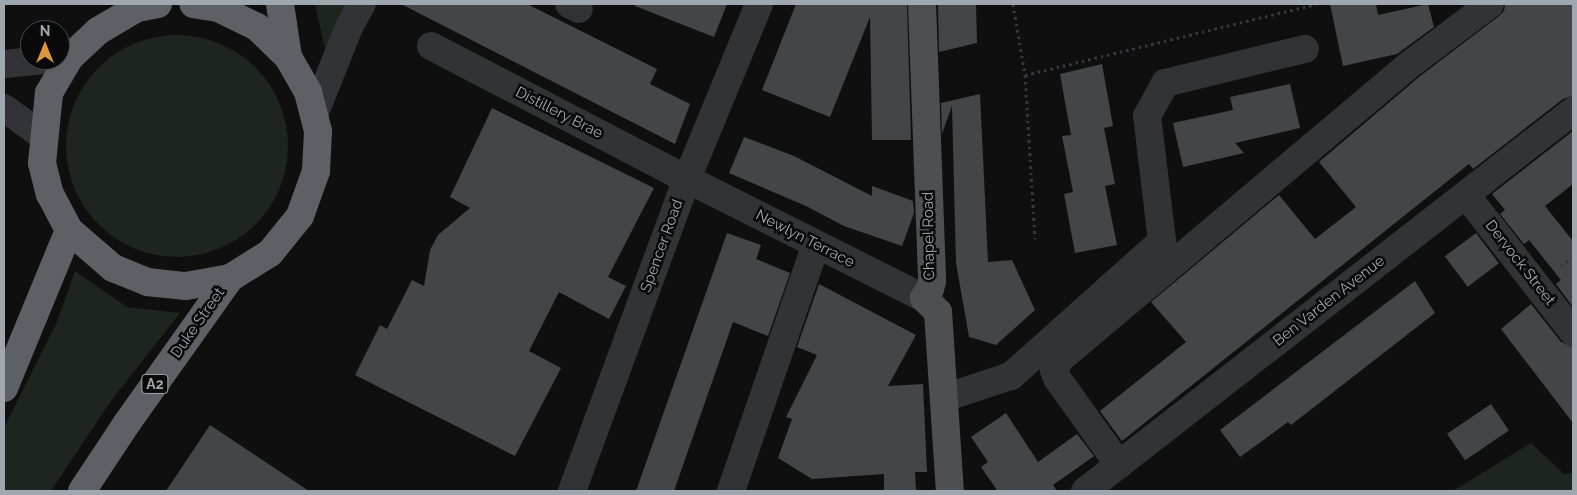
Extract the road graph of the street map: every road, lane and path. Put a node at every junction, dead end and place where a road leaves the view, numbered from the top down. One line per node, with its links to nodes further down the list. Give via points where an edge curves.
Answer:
1 (193, 4): 13 (highway, A2, via 218,8 257,27)
2 (280, 4): 13 (highway, A2)
3 (362, 4): 20 (street, via 349,27)
4 (759, 4): 22 (street, Spencer Road)
5 (922, 4): 28 (main road, Chapel Road, via 932,281)
6 (1013, 4): 17 (path)
7 (1317, 4): 17 (path)
8 (1490, 4): 32 (street, via 1409,65 1060,359 1054,370 1057,378)
9 (145, 5): 12 (highway, A2)
10 (430, 46): 22 (street, Distillery Brae)
11 (1305, 49): 31 (street, via 1165,83 1147,116 1162,241 1011,376)
12 (70, 50)
13 (288, 57): 20 (highway, A2, via 308,92)
14 (20, 62): 15 (street)
15 (4, 64)
16 (55, 70): 21 (highway, A2)
17 (1025, 75): 25 (path)
18 (4, 108): 21 (street)
19 (1573, 111): 23 (street, Ben Varden Avenue)
20 (314, 115): 27 (highway, A2, via 318,131 316,170 300,216 270,253)
21 (43, 136): 24 (highway, A2, via 42,163 48,186)
22 (687, 179): 26 (street, Newlyn Terrace); 34 (street, Spencer Road)
23 (1466, 195): 29 (street, Dervock Street); 32 (street, Ben Varden Avenue)
24 (69, 230): 27 (highway, A2, via 113,268 147,282 186,286); 30 (highway)
25 (1035, 239)
26 (816, 244): 28 (street, Newlyn Terrace); 35 (street)
27 (230, 278): 33 (highway, Duke Street / A2)
28 (924, 298): 31 (main road, Chapel Road, via 938,312)
29 (1573, 332)
30 (4, 388)
31 (944, 398): 36 (main road, Chapel Road)
32 (1119, 465): 37 (street, Ben Varden Avenue)
33 (82, 491)
34 (572, 491)
35 (731, 491)
36 (950, 491)
37 (1085, 491)

